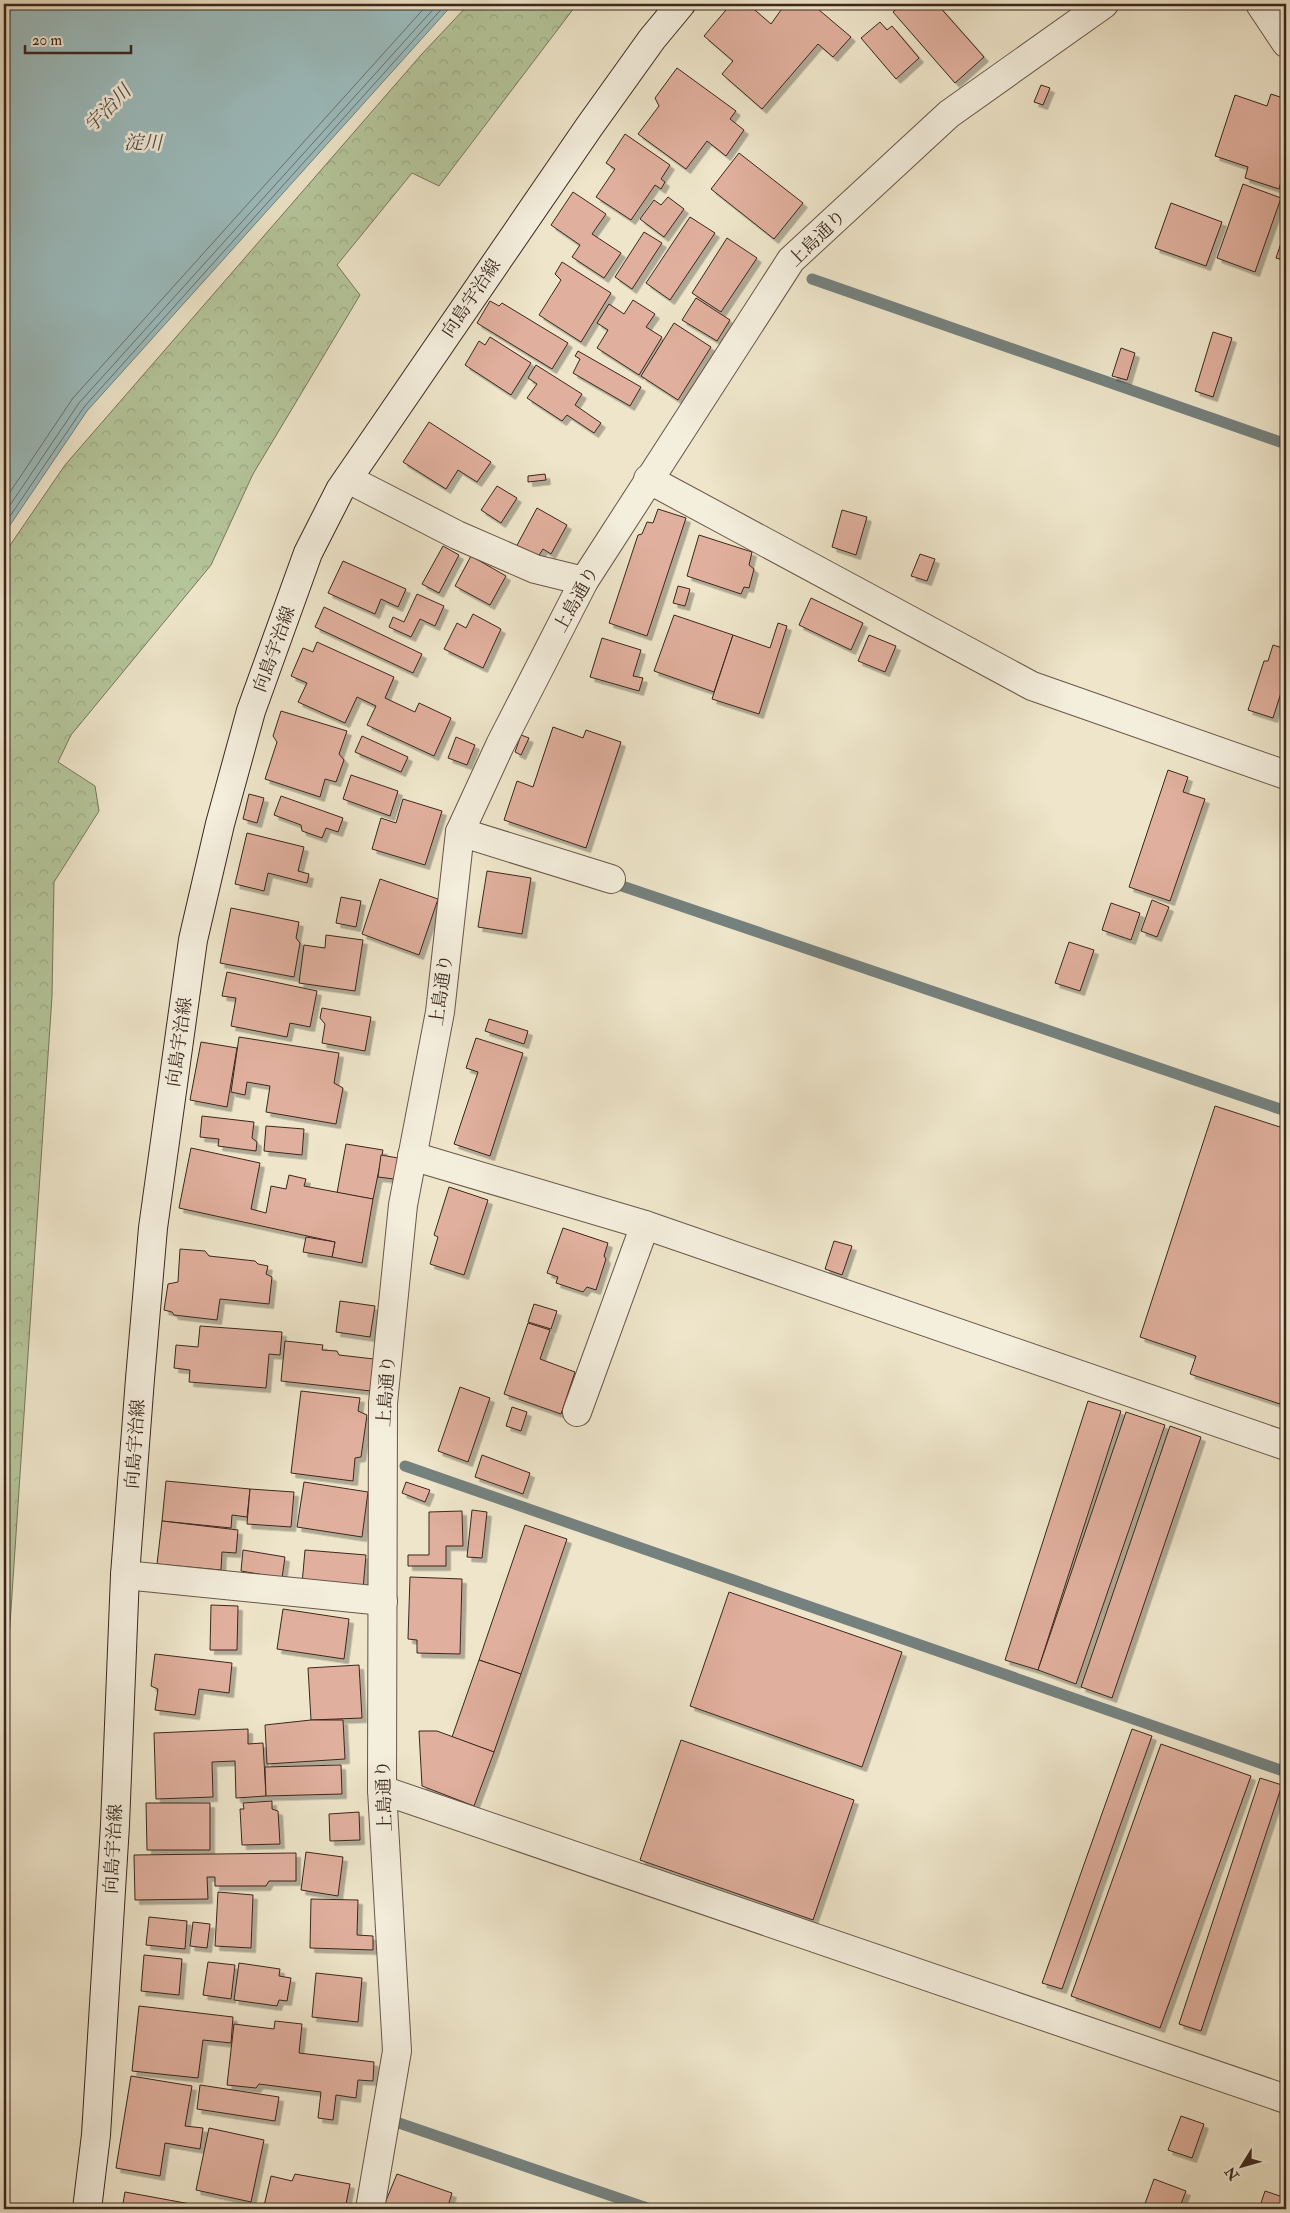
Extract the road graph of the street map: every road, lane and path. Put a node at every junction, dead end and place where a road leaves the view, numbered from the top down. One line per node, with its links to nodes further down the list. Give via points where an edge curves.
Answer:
1 (681, 4): 5 (street, 向島宇治線, via 589,127)
2 (1104, 4): 6 (street, 上島通り, via 949,114 791,260)
3 (1260, 4): 4 (street)
4 (1286, 43)
5 (348, 479): 7 (street, via 457,535 535,569); 15 (street, 向島宇治線, via 308,553 251,711 193,940 153,1228)
6 (648, 479): 7 (street, 上島通り); 8 (street, via 1032,686)
7 (584, 581): 9 (street, 上島通り, via 500,745)
8 (1286, 775)
9 (460, 832): 10 (street); 11 (street, 上島通り, via 440,1012)
10 (611, 879)
11 (412, 1156): 12 (street); 16 (street, 上島通り, via 403,1205 383,1403)
12 (645, 1225): 13 (street); 14 (street)
13 (577, 1412)
14 (1286, 1446)
15 (125, 1575): 16 (street); 19 (street, 向島宇治線, via 115,1825 97,2115)
16 (382, 1601): 17 (street, 上島通り)
17 (382, 1790): 18 (street); 20 (street, 上島通り, via 397,2051)
18 (1286, 2099)
19 (87, 2209)
20 (370, 2209)

